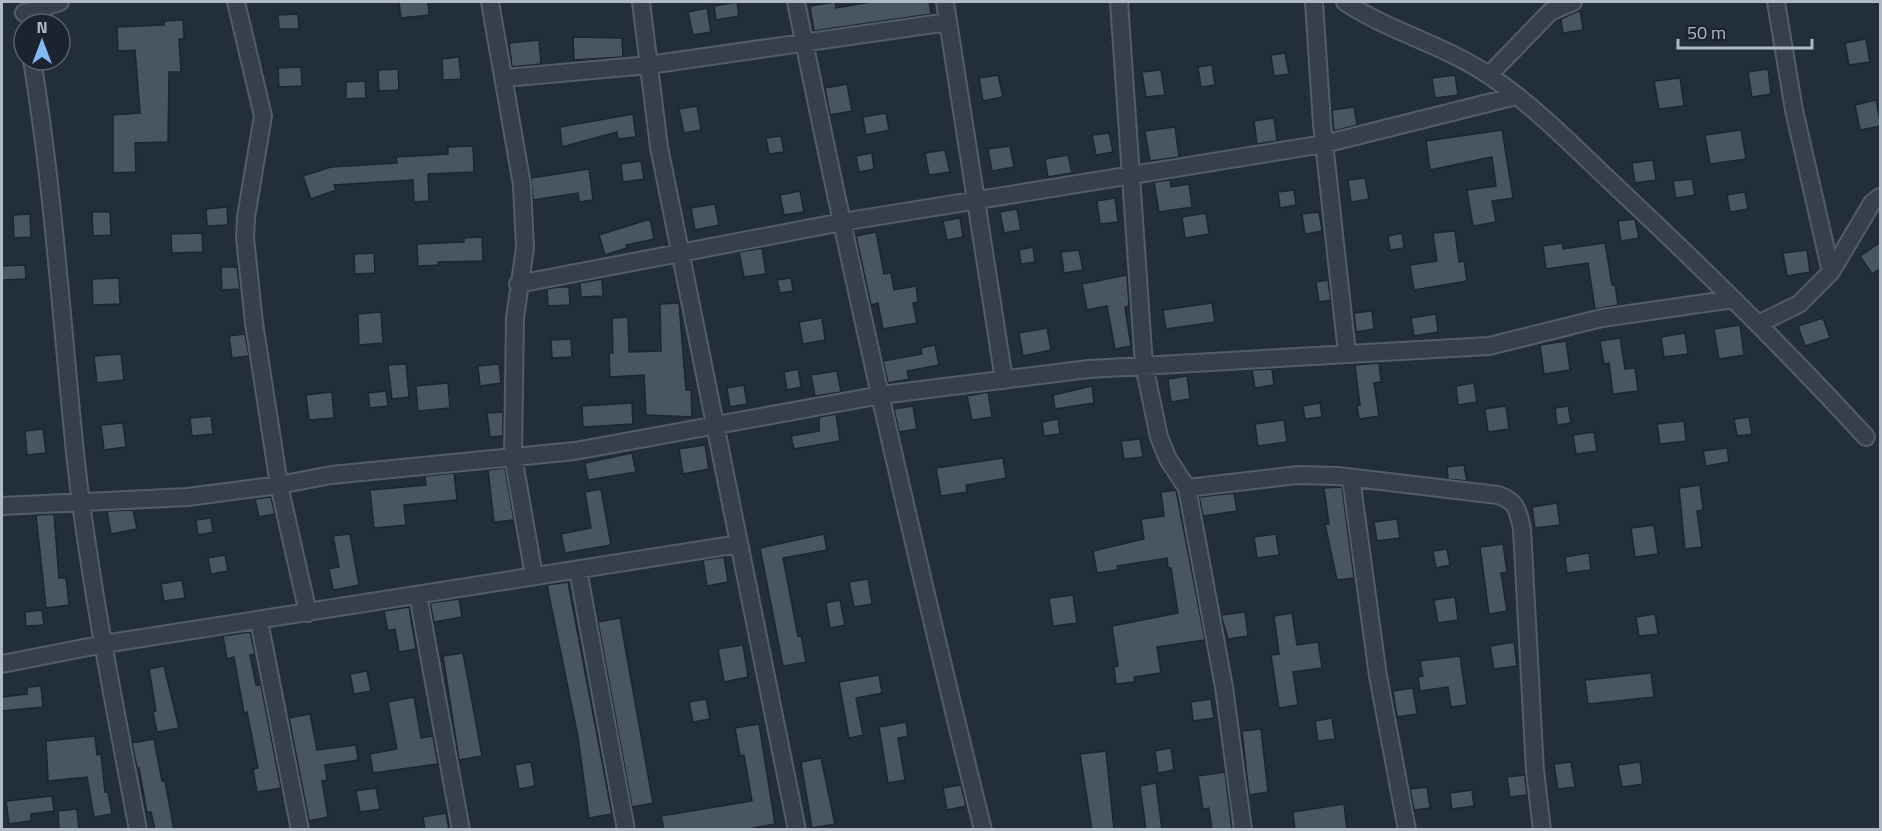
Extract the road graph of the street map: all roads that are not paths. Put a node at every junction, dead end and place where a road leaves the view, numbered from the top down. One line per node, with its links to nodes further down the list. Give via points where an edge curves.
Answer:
1 (60, 2): 12 (street)
2 (236, 2): 38 (street, via 263,116 245,238)
3 (490, 2): 18 (street)
4 (641, 2): 15 (street)
5 (796, 2): 14 (street)
6 (945, 2): 13 (street)
7 (1119, 2): 21 (street)
8 (1314, 2): 20 (street)
9 (1345, 2): 17 (street)
10 (1573, 2): 17 (street, via 1550,12)
11 (1776, 2): 26 (street, via 1794,110)
12 (27, 12)
13 (948, 22): 14 (street); 23 (street)
14 (804, 41): 15 (street); 24 (street)
15 (649, 65): 18 (street); 25 (street, via 659,147)
16 (34, 72): 40 (street, via 61,291)
17 (1489, 75): 19 (street)
18 (506, 78): 27 (street, via 522,185 525,248)
19 (1516, 96): 20 (street); 28 (street)
20 (1324, 144): 21 (street); 30 (street)
21 (1131, 175): 23 (street); 31 (street)
22 (1881, 197): 26 (street, via 1872,203)
23 (978, 201): 24 (street); 32 (street)
24 (842, 222): 25 (street); 33 (street)
25 (681, 254): 27 (street); 34 (street)
26 (1831, 272): 29 (street, via 1799,304)
27 (518, 284): 36 (street)
28 (1733, 299): 29 (street); 30 (street, via 1602,318 1489,346)
29 (1758, 324): 35 (street)
30 (1347, 353): 31 (street)
31 (1144, 365): 32 (street); 39 (street, via 1159,437)
32 (1004, 380): 33 (street)
33 (881, 395): 34 (street); 55 (street)
34 (715, 426): 36 (street, via 575,451); 42 (street)
35 (1866, 438)
36 (513, 456): 38 (street, via 331,475); 44 (street)
37 (1351, 478): 39 (street, via 1298,475); 57 (street, via 1378,676); 58 (street, via 1498,495 1517,506 1522,529 1535,771)
38 (279, 485): 40 (street, via 188,497); 46 (street)
39 (1187, 488): 56 (street, via 1224,687)
40 (81, 502): 41 (street); 48 (street)
41 (2, 507)
42 (739, 544): 43 (street); 54 (street)
43 (578, 570): 44 (street); 53 (street)
44 (534, 576): 45 (street)
45 (418, 595): 46 (street); 52 (street)
46 (308, 613): 47 (street)
47 (259, 621): 48 (street); 51 (street)
48 (104, 644): 49 (street); 50 (street)
49 (2, 664)
50 (138, 830)
51 (300, 830)
52 (461, 830)
53 (627, 830)
54 (797, 830)
55 (983, 830)
56 (1243, 830)
57 (1407, 830)
58 (1542, 830)

